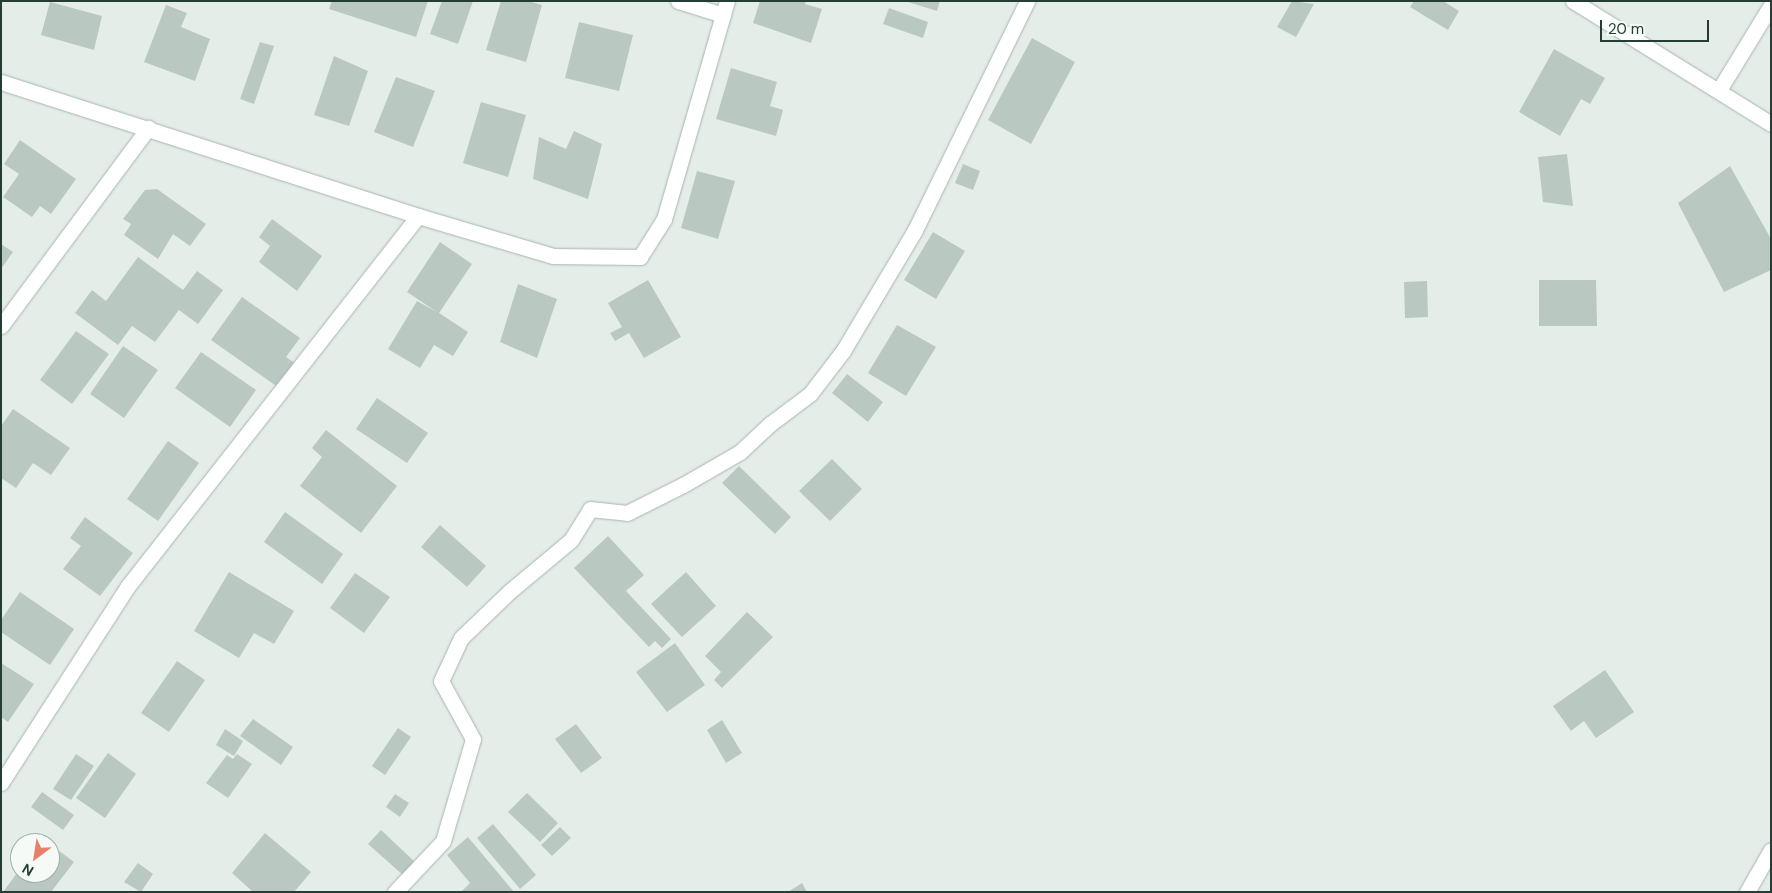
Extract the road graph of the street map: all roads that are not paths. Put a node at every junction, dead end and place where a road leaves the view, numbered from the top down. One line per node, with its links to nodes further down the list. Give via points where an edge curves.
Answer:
1 (678, 1): 5 (street)
2 (1027, 1): 14 (street, via 915,230 843,351 810,394 740,452 683,485 627,513 590,509 571,540 510,590 461,638 441,681 473,739 443,841)
3 (1573, 1): 7 (street)
4 (1771, 5): 7 (street)
5 (725, 8): 10 (street, via 664,219 640,258 554,256)
6 (1, 82): 9 (street)
7 (1719, 90): 8 (street)
8 (1771, 124)
9 (148, 128): 10 (street); 11 (street)
10 (418, 216): 12 (street, via 128,586)
11 (1, 326)
12 (1, 783)
13 (1769, 860): 15 (street)
14 (395, 892)
15 (1747, 892)

